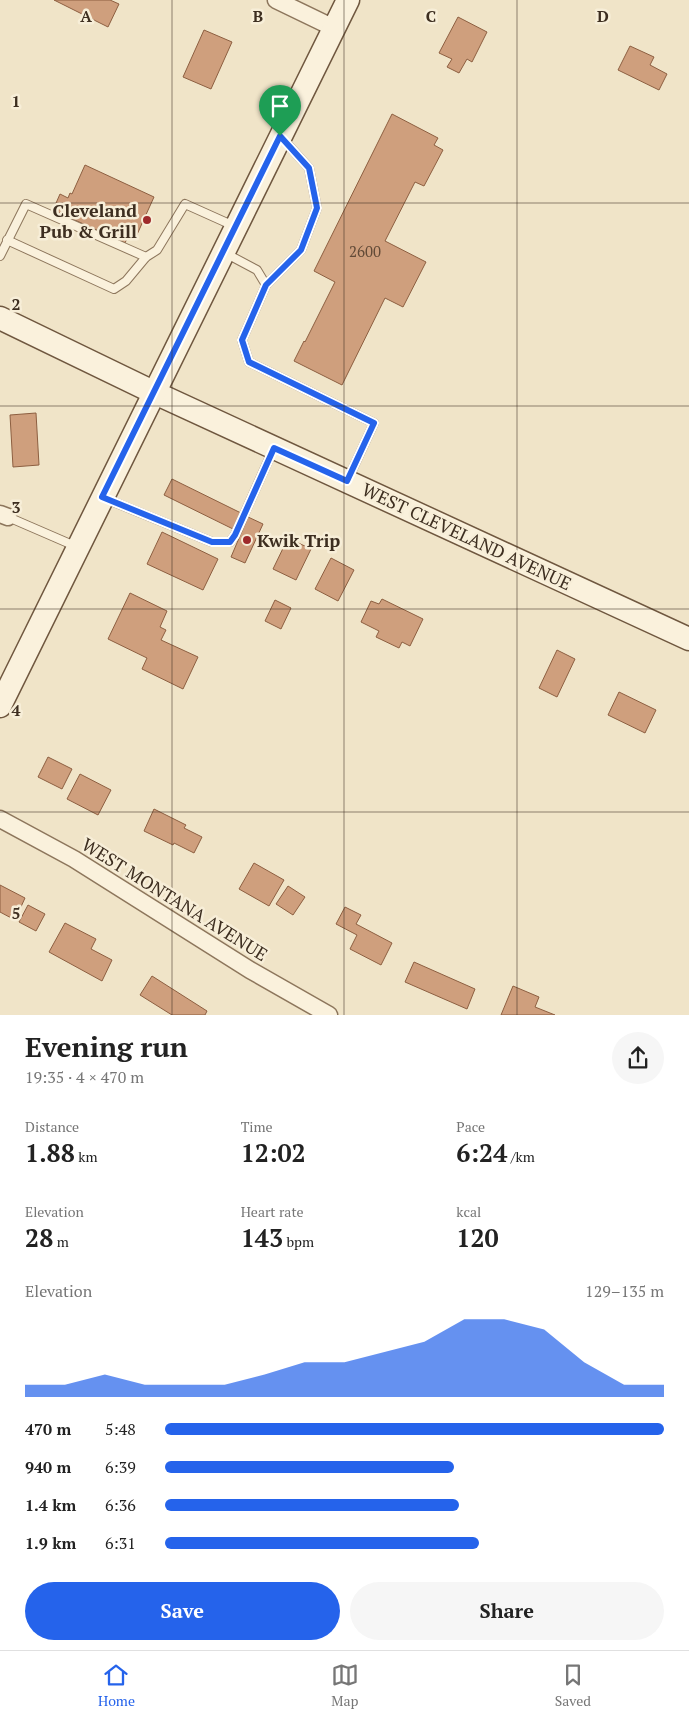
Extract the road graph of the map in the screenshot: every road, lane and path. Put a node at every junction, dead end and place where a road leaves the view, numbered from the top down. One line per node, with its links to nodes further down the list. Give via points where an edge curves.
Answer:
1 (276, 0): 3 (street)
2 (348, 0): 3 (street)
3 (334, 28): 4 (street)
4 (280, 136): 5 (street); 10 (lane, via 309,168 317,208 301,250)
5 (236, 226): 7 (street); 9 (lane, via 185,204 157,250)
6 (7, 240): 8 (lane); 9 (lane, via 114,289 126,281); 9 (lane, via 26,204)
7 (223, 252): 10 (lane, via 257,270); 12 (street)
8 (0, 256)
9 (146, 257)
10 (266, 285): 14 (lane, via 242,340 249,362 374,423)
11 (0, 318): 12 (street, WEST CLEVELAND AVENUE)
12 (153, 392): 13 (street, WEST CLEVELAND AVENUE); 15 (street)
13 (274, 448): 14 (street, WEST CLEVELAND AVENUE); 15 (lane, via 230,542 212,542)
14 (347, 481): 18 (street, WEST CLEVELAND AVENUE)
15 (102, 497): 17 (street)
16 (4, 516): 17 (lane)
17 (77, 547): 19 (street)
18 (689, 639)
19 (0, 706)
20 (0, 819): 21 (street, WEST MONTANA AVENUE, via 74,859 250,970)
21 (329, 1015)

